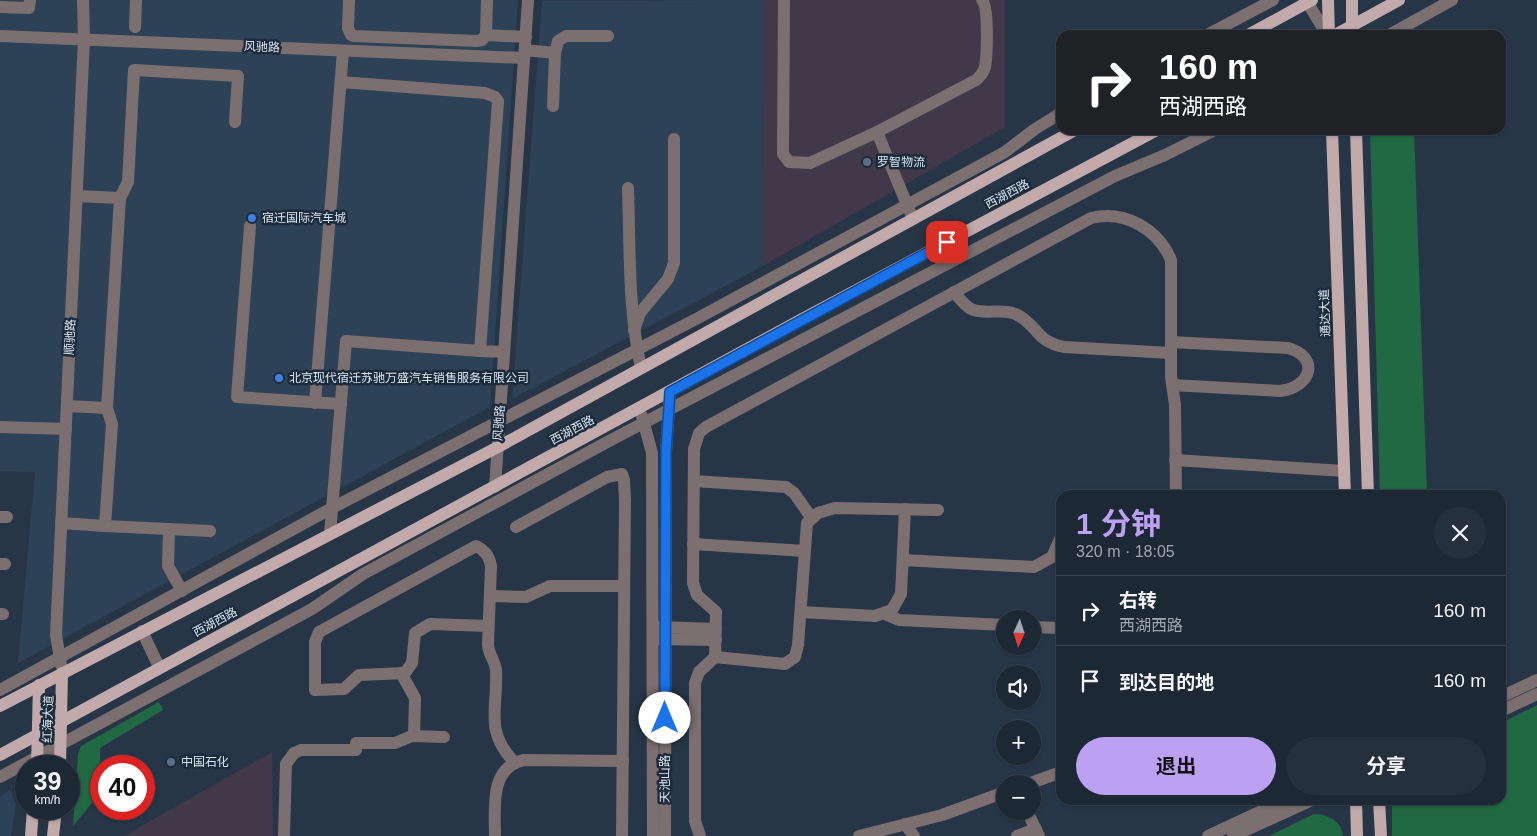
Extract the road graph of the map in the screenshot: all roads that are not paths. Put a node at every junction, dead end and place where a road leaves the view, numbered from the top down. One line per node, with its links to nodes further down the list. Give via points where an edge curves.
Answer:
1 (30, 0): 15 (street, via 29,8)
2 (83, 0): 27 (street, 顺驰路)
3 (136, 0): 16 (street)
4 (350, 0): 23 (street, via 350,35 476,41)
5 (487, 0): 23 (street)
6 (528, 0): 26 (street, 风驰路)
7 (784, 0): 35 (street, via 782,154 789,162 810,163)
8 (982, 0): 35 (street, via 986,10 986,57 982,74)
9 (1273, 0): 17 (street)
10 (1328, 0): 20 (main road)
11 (1352, 0): 21 (main road)
12 (1399, 0): 21 (main road)
13 (1452, 0): 22 (street)
14 (1308, 1): 18 (main road); 19 (street)
15 (0, 7)
16 (134, 27)
17 (1216, 30)
18 (1257, 30)
19 (1325, 30)
20 (1328, 30)
21 (1352, 30)
22 (1398, 30)
23 (486, 35): 26 (street)
24 (0, 36): 27 (street, 风驰路)
25 (608, 36): 29 (street, via 566,36 558,41)
26 (526, 37): 30 (street, 风驰路)
27 (84, 39): 28 (street, 风驰路); 43 (street, 顺驰路)
28 (343, 51): 30 (street, 风驰路); 31 (street)
29 (556, 53): 30 (street); 32 (street)
30 (524, 54): 47 (street, 风驰路)
31 (341, 82): 46 (street, via 484,93 496,97 499,107); 59 (street)
32 (553, 106)
33 (1056, 116): 45 (street, via 1005,152)
34 (236, 122): 44 (street, via 238,76 134,70 128,182)
35 (877, 132): 45 (street)
36 (1066, 135): 48 (main road, 西湖西路)
37 (1148, 135): 58 (main road, 西湖西路)
38 (1204, 135): 64 (street, via 1115,176)
39 (1332, 135): 71 (main road, 通达大道)
40 (1356, 135): 76 (main road)
41 (674, 139): 51 (street, via 674,263 668,279 640,313)
42 (628, 188): 51 (street)
43 (77, 196): 44 (street); 61 (street, 顺驰路)
44 (120, 198): 62 (street)
45 (907, 205): 48 (street); 53 (street)
46 (490, 216): 47 (street); 54 (street)
47 (513, 218): 55 (street, 风驰路)
48 (912, 219): 56 (main road, 西湖西路)
49 (250, 226): 59 (street, via 237,397)
50 (954, 292): 52 (street, via 969,308 1002,310 1020,317 1049,344 1064,347); 52 (street, via 1091,218 1110,215 1126,218 1154,235 1164,245 1171,260); 72 (street, via 706,427 696,440)
51 (634, 330): 53 (street)
52 (1171, 347): 57 (street); 57 (street, via 1288,348 1301,352 1308,375 1301,385 1280,391)
53 (636, 350): 56 (street); 65 (street)
54 (480, 351): 55 (street); 60 (street, via 346,341)
55 (504, 352): 65 (street, 风驰路)
56 (641, 368): 69 (main road, 西湖西路)
57 (1172, 385): 70 (street)
58 (670, 392): 63 (main road, 西湖西路); 64 (street, 天池山路)
59 (316, 403): 60 (street)
60 (341, 404): 77 (street)
61 (67, 406): 62 (street); 68 (street, 顺驰路)
62 (108, 408): 82 (street, via 112,424)
63 (639, 409): 66 (street, 天池山路); 73 (main road, 西湖西路)
64 (668, 411): 66 (street); 101 (street, 天池山路)
65 (499, 422): 69 (street, 风驰路); 77 (street)
66 (645, 423): 101 (street, 天池山路, via 652,453); 119 (street, via 363,574 312,609)
67 (0, 427): 68 (street)
68 (66, 429): 81 (street, 顺驰路)
69 (498, 447): 73 (street, 风驰路); 86 (main road, 西湖西路)
70 (1175, 460): 71 (street); 74 (street)
71 (1344, 471): 75 (main road, 通达大道)
72 (694, 481): 80 (street, via 786,487 798,497); 87 (street)
73 (495, 487): 105 (main road, 西湖西路)
74 (1176, 490)
75 (1345, 490)
76 (1368, 490)
77 (332, 508): 86 (street); 92 (street)
78 (905, 509): 79 (street); 80 (street, via 835,508); 90 (street)
79 (938, 510)
80 (811, 518): 89 (street, via 807,523)
81 (61, 523): 82 (street); 104 (street, 顺驰路, via 56,635)
82 (105, 526): 84 (street)
83 (516, 527): 91 (street, via 608,476 622,474 625,500)
84 (169, 529): 85 (street); 92 (street, via 168,566)
85 (210, 531)
86 (330, 534): 100 (main road, 西湖西路)
87 (694, 544): 89 (street); 102 (street, via 694,589 702,602 716,612)
88 (1056, 549): 90 (street, via 1052,558 1034,567)
89 (805, 551): 94 (street)
90 (903, 560): 95 (street, via 898,603)
91 (624, 586): 93 (street, via 550,586 526,597); 124 (street)
92 (182, 591): 104 (street)
93 (490, 596): 97 (street); 107 (street, via 489,556 476,546 319,632 315,642 314,690 344,689 358,675)
94 (801, 612): 95 (street); 103 (street, via 798,652 790,662)
95 (885, 614): 96 (street, via 899,620)
96 (996, 625)
97 (488, 626): 107 (street, via 430,624 421,628 414,633 410,670); 125 (street, via 488,652 496,668 495,731 502,749)
98 (1041, 627): 99 (street)
99 (1056, 628)
100 (142, 632): 105 (street); 106 (main road, 西湖西路)
101 (659, 633): 102 (street); 145 (street, 天池山路); 146 (street, 天池山路)
102 (716, 635): 103 (street)
103 (715, 657): 147 (street, via 699,672 695,683 695,821)
104 (60, 658): 106 (street, 顺驰路); 110 (street)
105 (159, 667): 115 (main road, 西湖西路)
106 (62, 673): 109 (main road, 西湖西路); 115 (main road, 红海大道)
107 (400, 673): 117 (street, via 415,698)
108 (1537, 680): 112 (street)
109 (39, 685): 113 (main road, 西湖西路); 116 (main road, 红海大道)
110 (0, 690)
111 (1537, 694): 114 (street)
112 (1506, 695)
113 (0, 706)
114 (1506, 709)
115 (62, 723): 116 (main road, 西湖西路); 119 (main road, 红海大道)
116 (38, 735): 120 (main road, 西湖西路); 121 (main road, 红海大道)
117 (414, 736): 118 (street); 142 (street, via 395,743 356,743 356,750 301,750 294,753 286,764)
118 (444, 736)
119 (60, 744): 122 (street); 123 (main road, 红海大道)
120 (0, 755)
121 (37, 755)
122 (46, 755)
123 (60, 755)
124 (623, 761): 125 (street); 144 (street)
125 (514, 762): 143 (street, via 502,775 495,793)
126 (15, 771): 128 (street)
127 (1056, 774): 129 (street)
128 (0, 777)
129 (1041, 779)
130 (996, 795): 138 (street, via 942,815)
131 (1274, 805): 151 (street)
132 (1301, 805): 152 (street)
133 (1356, 805): 153 (main road)
134 (1379, 805): 154 (main road)
135 (33, 820): 140 (main road)
136 (55, 820): 141 (main road)
137 (1031, 820): 139 (street)
138 (905, 824): 148 (street); 149 (street)
139 (1037, 833): 150 (street)
140 (31, 836)
141 (53, 836)
142 (284, 836)
143 (495, 836)
144 (622, 836)
145 (653, 836)
146 (665, 836)
147 (700, 836)
148 (859, 836)
149 (914, 836)
150 (1017, 836)
151 (1208, 836)
152 (1233, 836)
153 (1358, 836)
154 (1380, 836)

